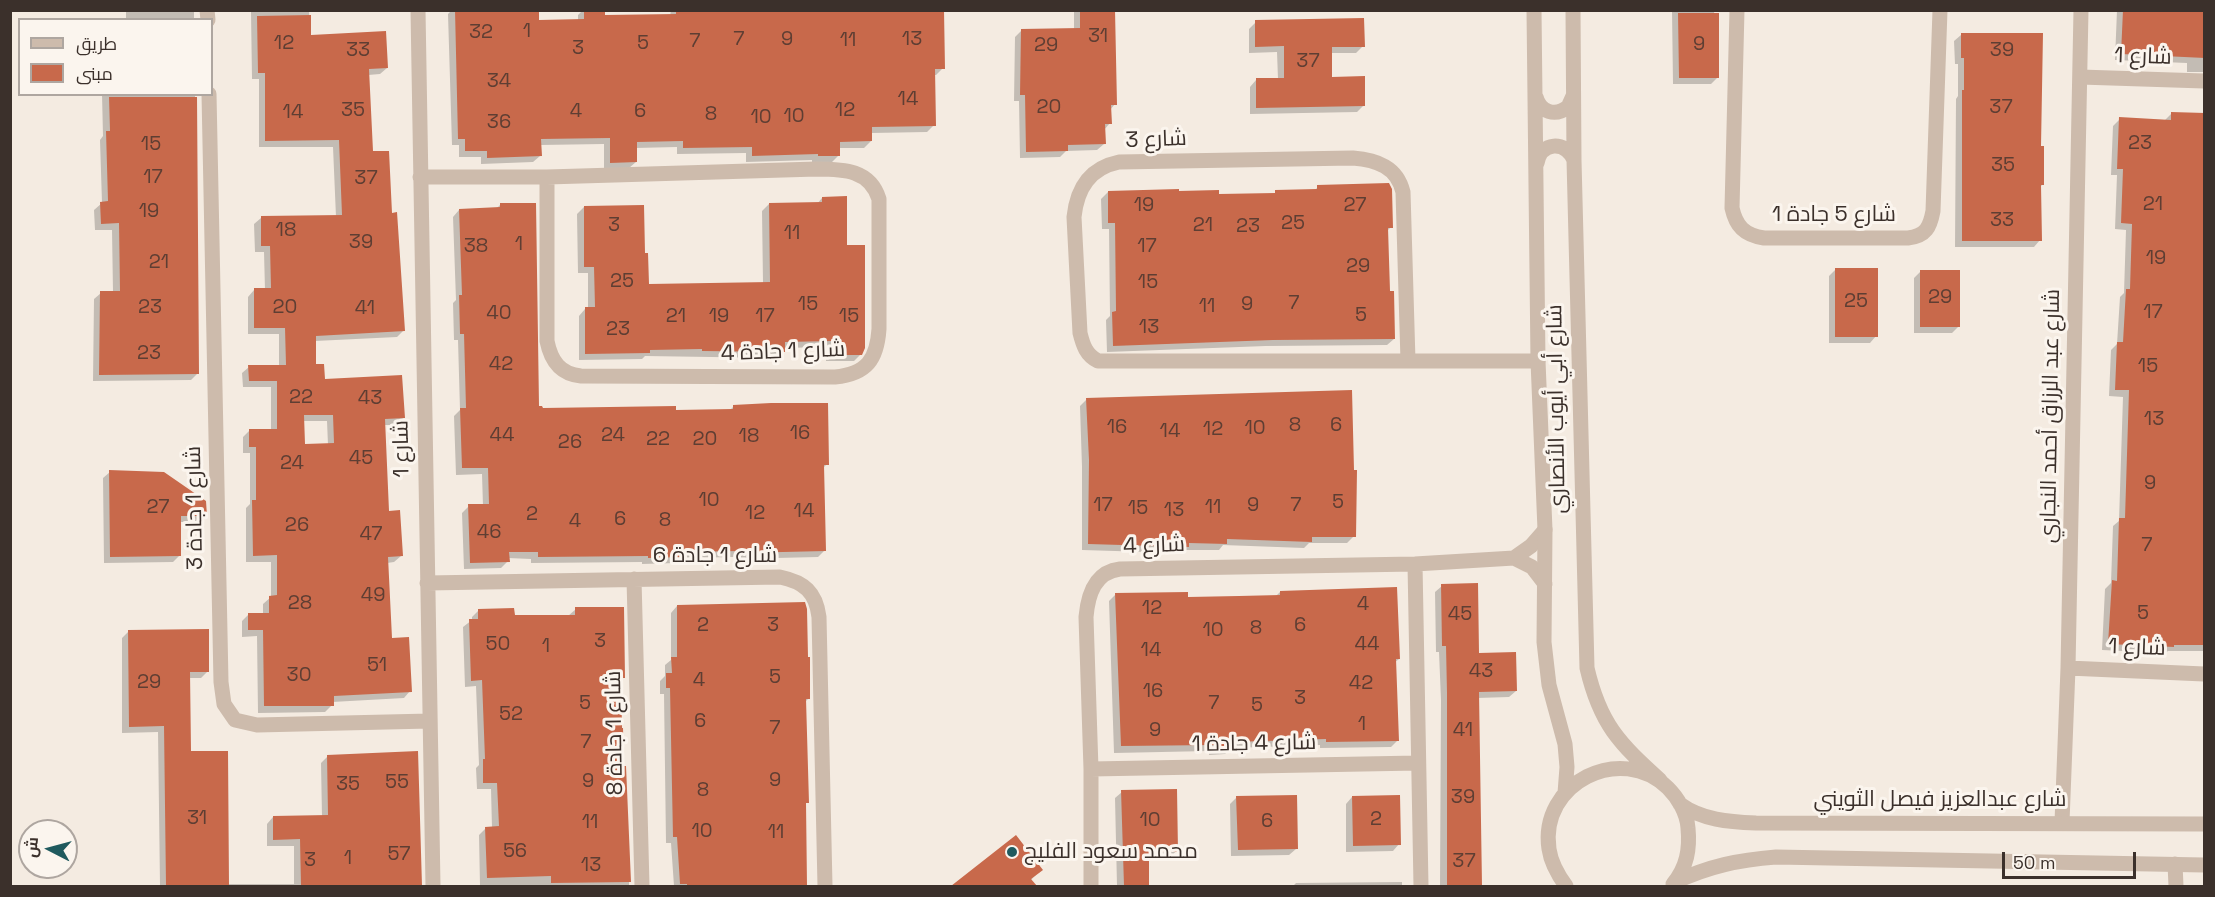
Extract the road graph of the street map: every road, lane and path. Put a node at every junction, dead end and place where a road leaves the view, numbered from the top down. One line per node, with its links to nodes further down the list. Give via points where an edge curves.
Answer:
1 (418, 10): 14 (street, شارع 1)
2 (1534, 10): 11 (street, شارع أبي أيوب الأنصاري)
3 (1573, 10): 9 (street, شارع أبي أيوب الأنصاري)
4 (1737, 10): 5 (street, شارع 5 جادة 1, via 1732,208 1741,229 1764,238 1908,238 1929,228 1933,211)
5 (1940, 10)
6 (2081, 10): 7 (street, شارع عبد الرزاق أحمد النجاري)
7 (2080, 77): 8 (street, شارع 1); 24 (street, شارع عبد الرزاق أحمد النجاري)
8 (2205, 81)
9 (1573, 93): 11 (street, via 1568,107 1559,112 1544,109); 12 (street, شارع أبي أيوب الأنصاري)
10 (209, 96): 26 (street, شارع 1 جادة 3, via 224,704 235,720 257,725)
11 (1536, 96): 13 (street, شارع أبي أيوب الأنصاري)
12 (1574, 160): 13 (street, via 1568,150 1557,145 1540,153); 29 (street, شارع أبي أيوب الأنصاري, via 1587,668 1596,702 1613,733)
13 (1537, 164): 16 (street, شارع أبي أيوب الأنصاري)
14 (420, 177): 15 (street, شارع 1 جادة 4); 22 (street, شارع 1)
15 (546, 177): 15 (street, شارع 1 جادة 4, via 817,169 865,178 877,192 880,213 879,329 874,357 853,374 835,377 567,373 556,365 547,341)
16 (1538, 360): 17 (street, شارع 3); 18 (street, شارع أبي أيوب الأنصاري)
17 (1408, 361): 17 (street, شارع 3, via 1110,363 1093,358 1080,333 1074,217 1084,183 1100,168 1119,162 1353,158 1378,162 1395,173 1403,192)
18 (1545, 530): 19 (street); 23 (street, شارع أبي أيوب الأنصاري)
19 (1514, 558): 20 (street, شارع 4); 23 (street, via 1533,567)
20 (1415, 564): 27 (street); 28 (street, شارع 4, via 1120,569 1103,574 1093,586 1087,609)
21 (634, 579): 22 (street, شارع 1 جادة 6); 39 (street, شارع 1 جادة 8); 40 (street, شارع 1 جادة 6, via 780,577 797,581 815,599 819,617)
22 (427, 583): 26 (street, شارع 1)
23 (1545, 584): 30 (street, شارع أبي أيوب الأنصاري, via 1545,656 1565,744)
24 (2068, 668): 25 (street, شارع 1); 32 (street, شارع عبد الرزاق أحمد النجاري)
25 (2205, 674)
26 (430, 721): 38 (street, شارع 1)
27 (1418, 763): 28 (street, شارع 4 جادة 1); 42 (street)
28 (1091, 769): 41 (street, شارع 4)
29 (1660, 780): 30 (street, via 1638,770 1614,768 1590,774); 31 (street, شارع أبي أيوب الأنصاري)
30 (1565, 794): 36 (street, via 1555,807 1549,827 1548,848)
31 (1680, 804): 32 (street, شارع عبدالعزيز فيصل الثويني, via 1700,815 1742,822); 37 (street, via 1688,819 1690,847 1682,874)
32 (2062, 822): 33 (street, شارع عبدالعزيز فيصل الثويني)
33 (2205, 824)
34 (2175, 864): 35 (street); 37 (street, via 1776,857 1721,864); 45 (street)
35 (2205, 865)
36 (1554, 868): 43 (street); 44 (street)
37 (1673, 884)
38 (433, 886)
39 (642, 886)
40 (825, 886)
41 (1091, 886)
42 (1421, 886)
43 (1554, 886)
44 (1566, 886)
45 (2176, 886)

